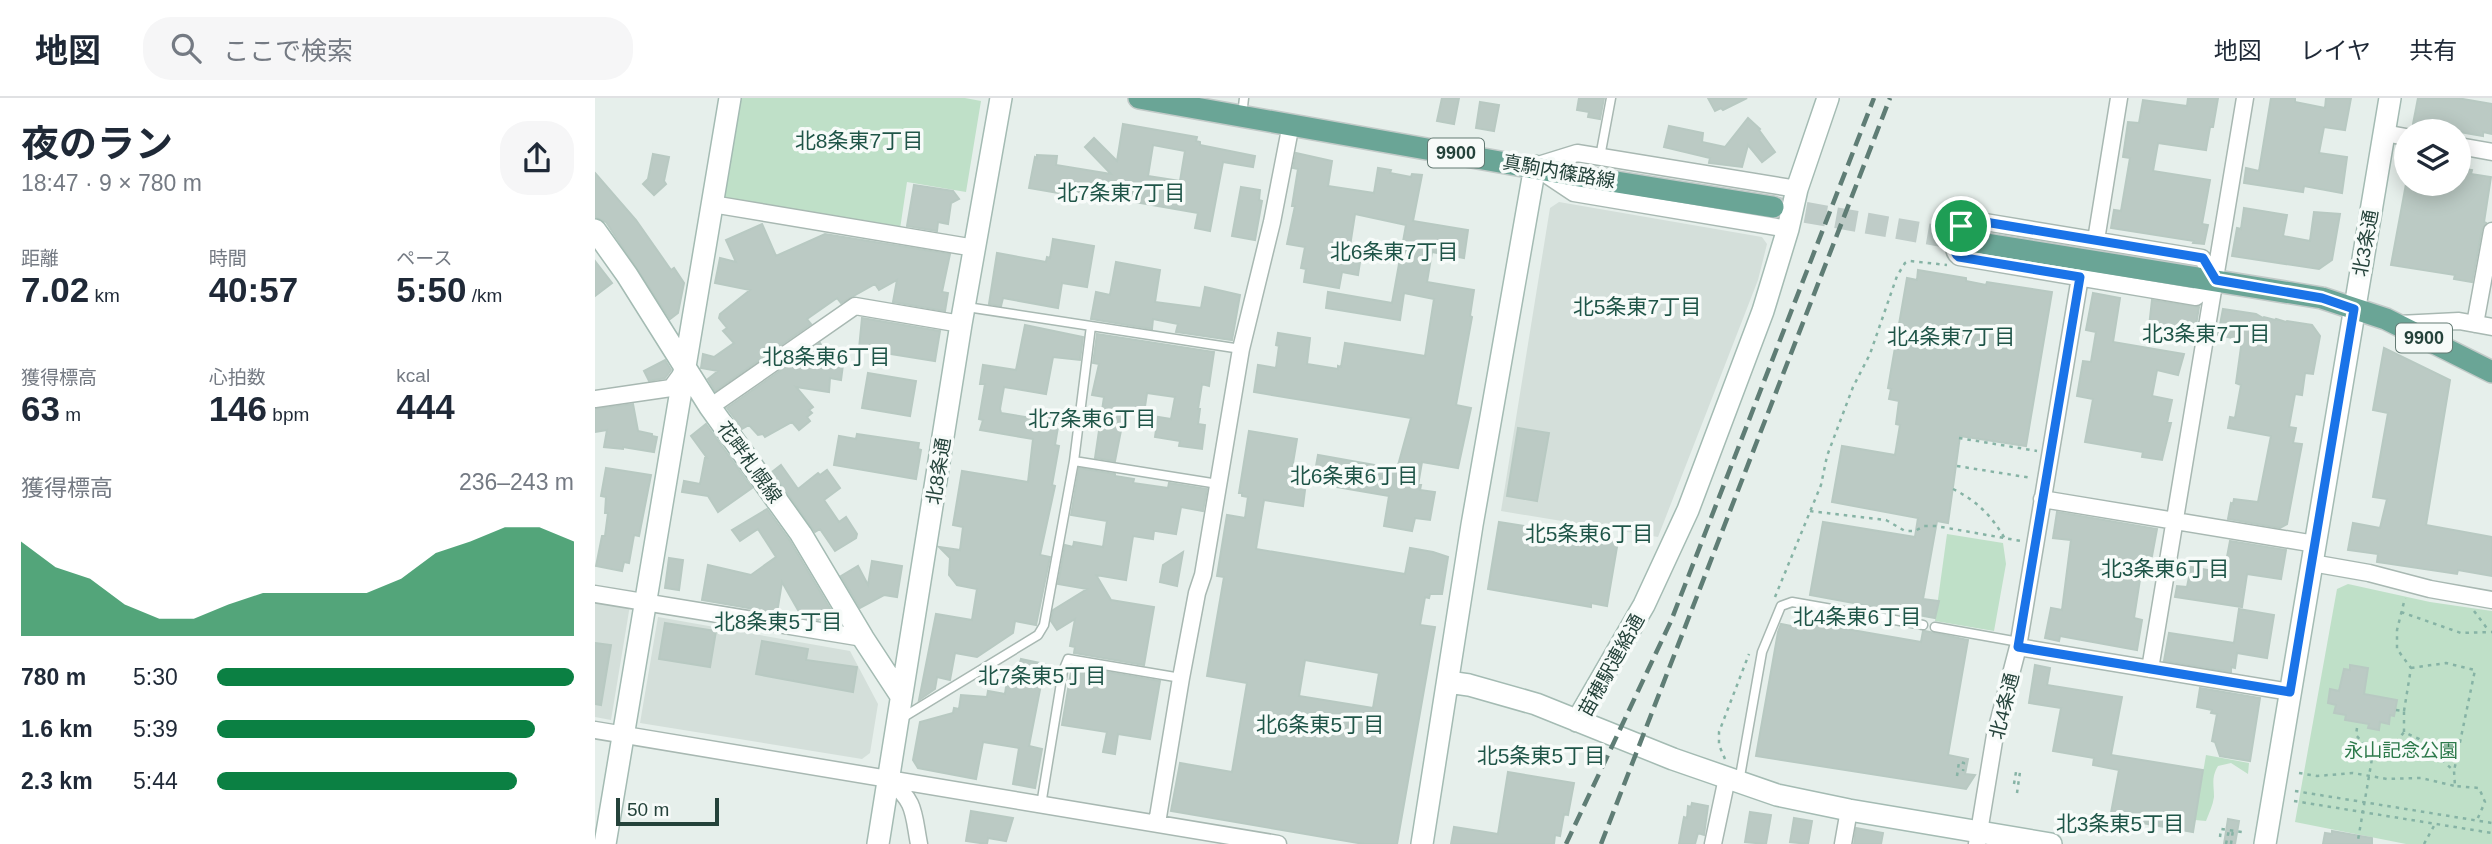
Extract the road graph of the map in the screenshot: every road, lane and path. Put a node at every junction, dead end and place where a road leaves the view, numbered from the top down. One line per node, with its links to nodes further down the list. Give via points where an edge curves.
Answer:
1 (730, 98): 19 (street)
2 (1001, 98): 26 (street, 北8条通)
3 (1139, 98): 9 (main road, 真駒内篠路線 / 9900)
4 (1611, 98): 16 (lane)
5 (1828, 98): 18 (street)
6 (2119, 98): 24 (street)
7 (2245, 98): 29 (street)
8 (2390, 98): 12 (street, 北3条通)
9 (1178, 101): 10 (main road, 真駒内篠路線 / 9900)
10 (1243, 107): 11 (main road, 真駒内篠路線 / 9900)
11 (1291, 124): 17 (main road, 真駒内篠路線 / 9900); 38 (street)
12 (2384, 133): 13 (street); 30 (street, 北3条通)
13 (2394, 135)
14 (2471, 148): 15 (street)
15 (2492, 152)
16 (1600, 157): 17 (street, via 1577,153); 18 (street)
17 (1535, 166): 20 (main road, 真駒内篠路線 / 9900); 21 (street, via 1574,193); 74 (street)
18 (1797, 189): 21 (street, 苗穂駅連絡通)
19 (712, 204): 26 (street); 34 (street)
20 (1773, 206)
21 (1788, 229): 80 (street, 苗穂駅連絡通, via 1763,312 1688,510 1644,605)
22 (2492, 231): 33 (street)
23 (596, 235): 37 (street, 花畔札幌線)
24 (2096, 240): 28 (street, via 1973,220 1961,226 1953,248 1959,257); 29 (street, via 2203,258)
25 (1968, 242): 29 (main road, 9900)
26 (975, 248): 31 (street, 北8条通)
27 (1950, 265): 51 (path, via 1910,261 1897,276 1870,354 1826,456)
28 (2080, 277): 29 (street, via 2196,297); 50 (street, 北4条通)
29 (2216, 280): 30 (main road, 9900, via 2322,298); 52 (street)
30 (2354, 309): 32 (main road, 9900); 55 (street, 北3条通)
31 (963, 315): 35 (lane); 42 (street, via 855,306); 76 (street, 北8条通)
32 (2396, 324): 33 (street); 40 (main road, 9900)
33 (2475, 324): 36 (street)
34 (692, 326): 37 (street); 39 (street)
35 (1091, 326): 38 (lane); 45 (lane)
36 (2492, 327)
37 (663, 332): 39 (street, 花畔札幌線)
38 (1241, 349): 48 (street)
39 (685, 370): 41 (street, via 671,388); 42 (street, 花畔札幌線); 60 (street)
40 (2492, 372)
41 (595, 399)
42 (710, 407): 68 (street, 花畔札幌線, via 801,534)
43 (1959, 438): 44 (path)
44 (2037, 452)
45 (1074, 461): 48 (lane); 79 (lane, via 1044,625 1038,635)
46 (1957, 466): 47 (path)
47 (2032, 478)
48 (1218, 484): 73 (street)
49 (1953, 489): 53 (path, via 1989,515)
50 (2042, 499): 52 (street); 69 (street, 北4条通)
51 (1810, 511): 53 (path, via 1874,517 1905,531 1935,526); 58 (path)
52 (2175, 521): 55 (street); 72 (street)
53 (2005, 539): 54 (path)
54 (2021, 541)
55 (2313, 554): 59 (street, via 2430,589); 75 (street, 北3条通)
56 (2406, 593): 63 (path)
57 (595, 594): 60 (street)
58 (1773, 598)
59 (2492, 600)
60 (646, 602): 68 (street); 84 (street)
61 (2470, 605): 67 (path)
62 (1897, 610): 64 (lane)
63 (2401, 612): 67 (path, via 2461,633); 71 (path, via 2397,649)
64 (1895, 620): 65 (lane); 89 (lane, via 1791,602 1781,606 1762,652)
65 (1923, 625)
66 (1935, 627): 69 (lane)
67 (2491, 631)
68 (863, 638): 76 (street, 花畔札幌線)
69 (2019, 644): 72 (street); 110 (street, 北4条通, via 1995,735)
70 (1753, 645): 89 (path, via 1719,732)
71 (2411, 668): 78 (path); 87 (path, via 2446,663 2475,670)
72 (2150, 669): 75 (street)
73 (1181, 678): 99 (lane, via 1068,659); 103 (street)
74 (1448, 682): 80 (street, via 1536,704); 116 (street)
75 (2290, 692): 121 (street, 北3条通)
76 (901, 696): 79 (street, 北8条通)
77 (2396, 710): 78 (path)
78 (2405, 711): 83 (path)
79 (897, 721): 92 (street, 北8条通)
80 (1577, 721): 89 (street, 苗穂駅連絡通)
81 (2357, 728): 85 (path, via 2356,735 2363,743)
82 (595, 730): 84 (street)
83 (2404, 732): 85 (path, via 2392,748); 87 (path, via 2419,739)
84 (624, 735): 92 (street); 112 (street)
85 (2374, 747): 91 (path)
86 (1963, 771): 90 (path, via 1964,763 1959,762)
87 (2453, 771): 94 (path)
88 (2299, 773): 91 (path)
89 (1730, 774): 100 (street, 苗穂駅連絡通, via 1777,795); 117 (street)
90 (1957, 776)
91 (2370, 776): 94 (path, via 2421,778); 98 (path)
92 (888, 779): 99 (street); 113 (street, 北8条通); 114 (street, via 907,795)
93 (2014, 784): 96 (path, via 2016,772 2020,772)
94 (2455, 786): 102 (path, via 2479,788 2485,802)
95 (2295, 792): 98 (path)
96 (2017, 793)
97 (2294, 801): 101 (path)
98 (2365, 802): 101 (path); 102 (path)
99 (1041, 805): 103 (street)
100 (1849, 810): 110 (street, 苗穂駅連絡通); 118 (street)
101 (2364, 812): 105 (path); 111 (path)
102 (2477, 820): 104 (path)
103 (1157, 823): 115 (street)
104 (2492, 823)
105 (2435, 824): 109 (path); 122 (path)
106 (2220, 828): 107 (path, via 2220,837 2221,829)
107 (2231, 830): 108 (path); 120 (path)
108 (2242, 832)
109 (2492, 833)
110 (1978, 838): 119 (street, 苗穂駅連絡通)
111 (2358, 840)
112 (605, 844)
113 (878, 844)
114 (919, 844)
115 (1278, 844)
116 (1422, 844)
117 (1713, 844)
118 (1843, 844)
119 (2051, 844)
120 (2229, 844)
121 (2265, 844)
122 (2424, 844)

